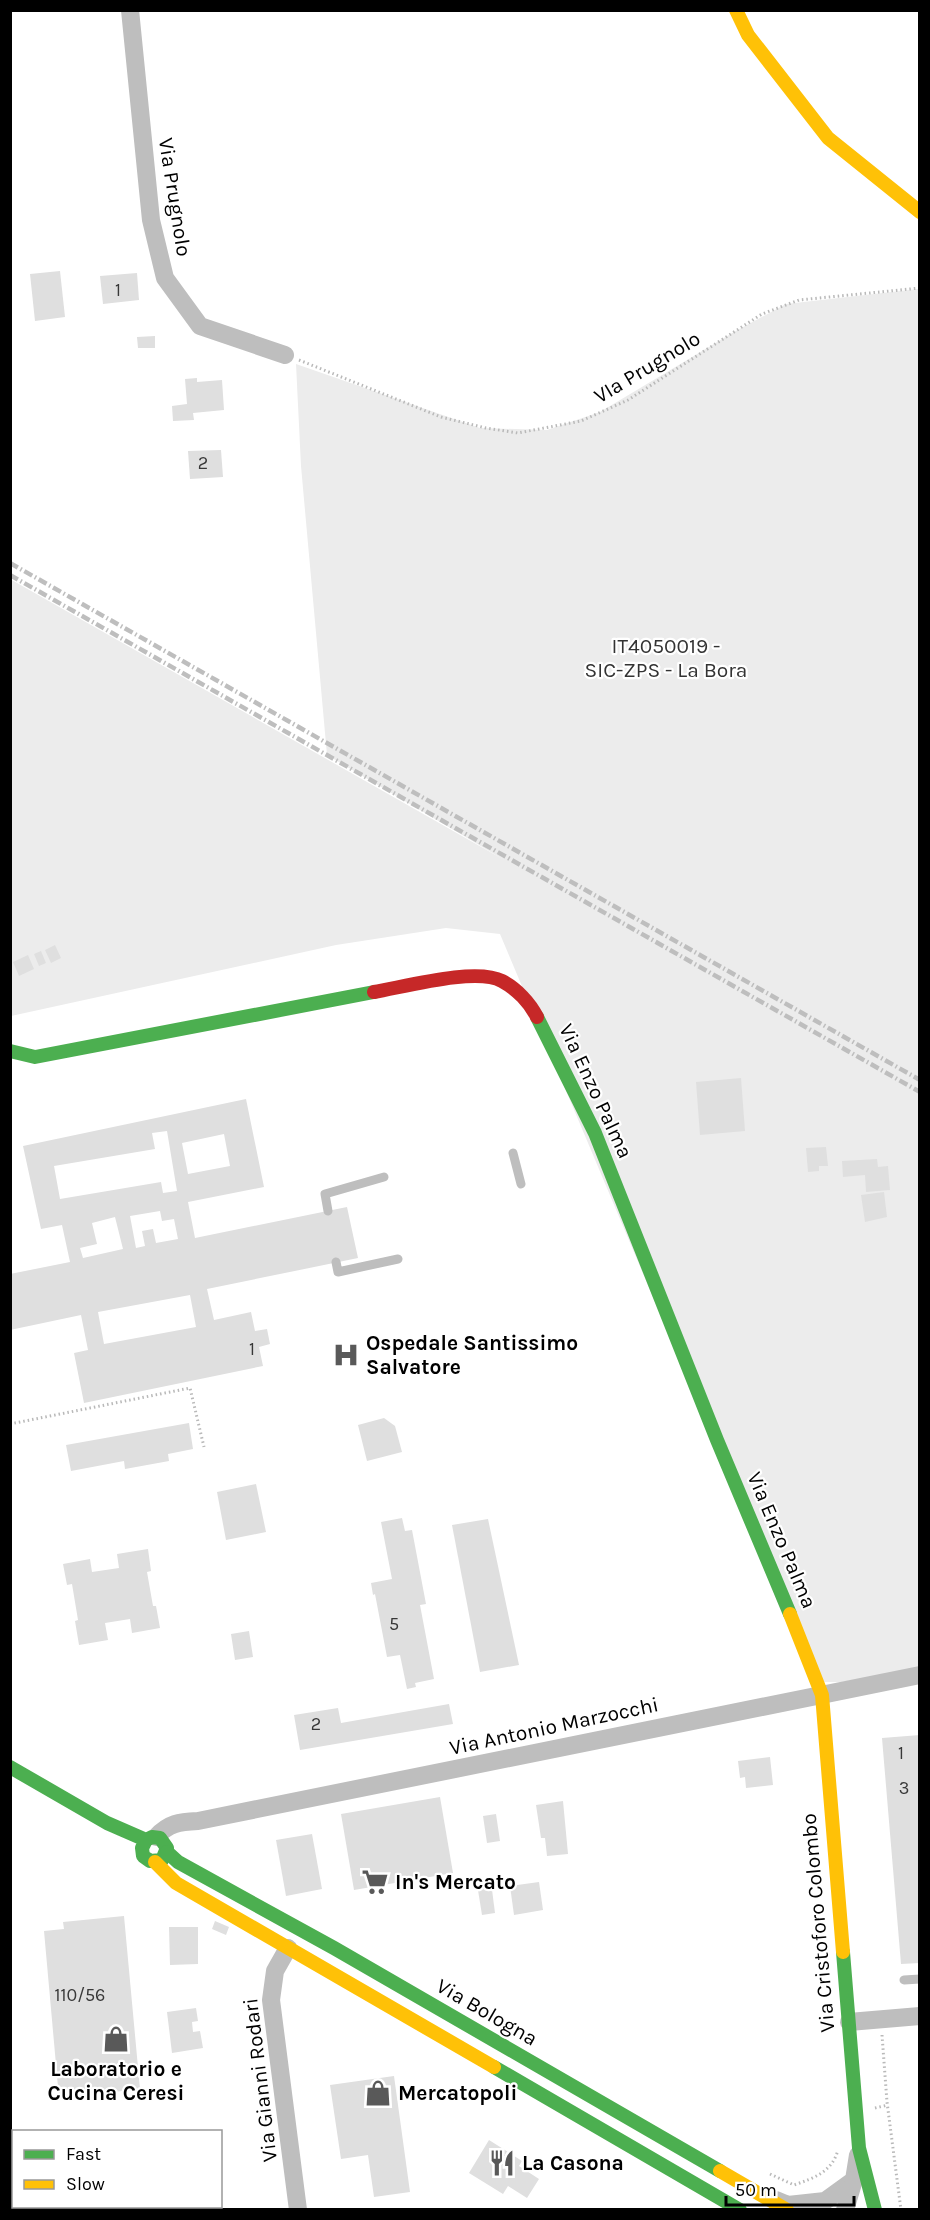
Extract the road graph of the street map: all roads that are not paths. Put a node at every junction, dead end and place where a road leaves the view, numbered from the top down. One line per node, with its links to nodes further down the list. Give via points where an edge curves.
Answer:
1 (130, 10): 4 (street, Via Prugnolo, via 151,220 165,278 200,326)
2 (736, 10): 3 (main road, via 748,35 828,138)
3 (920, 212)
4 (285, 355)
5 (10, 1051): 13 (main road, Via Enzo Palma, via 35,1057 464,975 501,980 530,1003 595,1133)
6 (513, 1154): 8 (lane)
7 (384, 1177): 9 (lane, via 325,1194)
8 (521, 1184)
9 (327, 1211)
10 (398, 1259): 11 (lane, via 338,1272)
11 (336, 1262)
12 (920, 1675): 13 (street, Via Antonio Marzocchi)
13 (822, 1695): 15 (street, Via Antonio Marzocchi, via 178,1822 166,1827); 21 (main road, Via Cristoforo Colombo)
14 (10, 1767): 15 (main road, Via Bologna, via 107,1823)
15 (156, 1846): 16 (main road, Via Bologna); 17 (main road, Via Bologna, via 146,1859 155,1862 176,1883); 24 (main road, Via Bologna)
16 (126, 1847)
17 (288, 1948): 26 (street, Via Gianni Rodari, via 275,1971 271,2000); 27 (main road, Via Bologna)
18 (920, 1979): 19 (lane)
19 (904, 1980)
20 (920, 2016): 21 (street)
21 (849, 2022): 22 (main road, Via Cristoforo Colombo)
22 (859, 2148): 23 (street, Via Cristoforo Colombo); 25 (main road, Via Cristoforo Colombo)
23 (854, 2180): 24 (street, via 825,2201 789,2205); 29 (street, Via Cristoforo Colombo)
24 (760, 2194): 28 (main road, Via Bologna)
25 (872, 2207)
26 (298, 2210)
27 (740, 2210)
28 (787, 2210)
29 (845, 2210)

